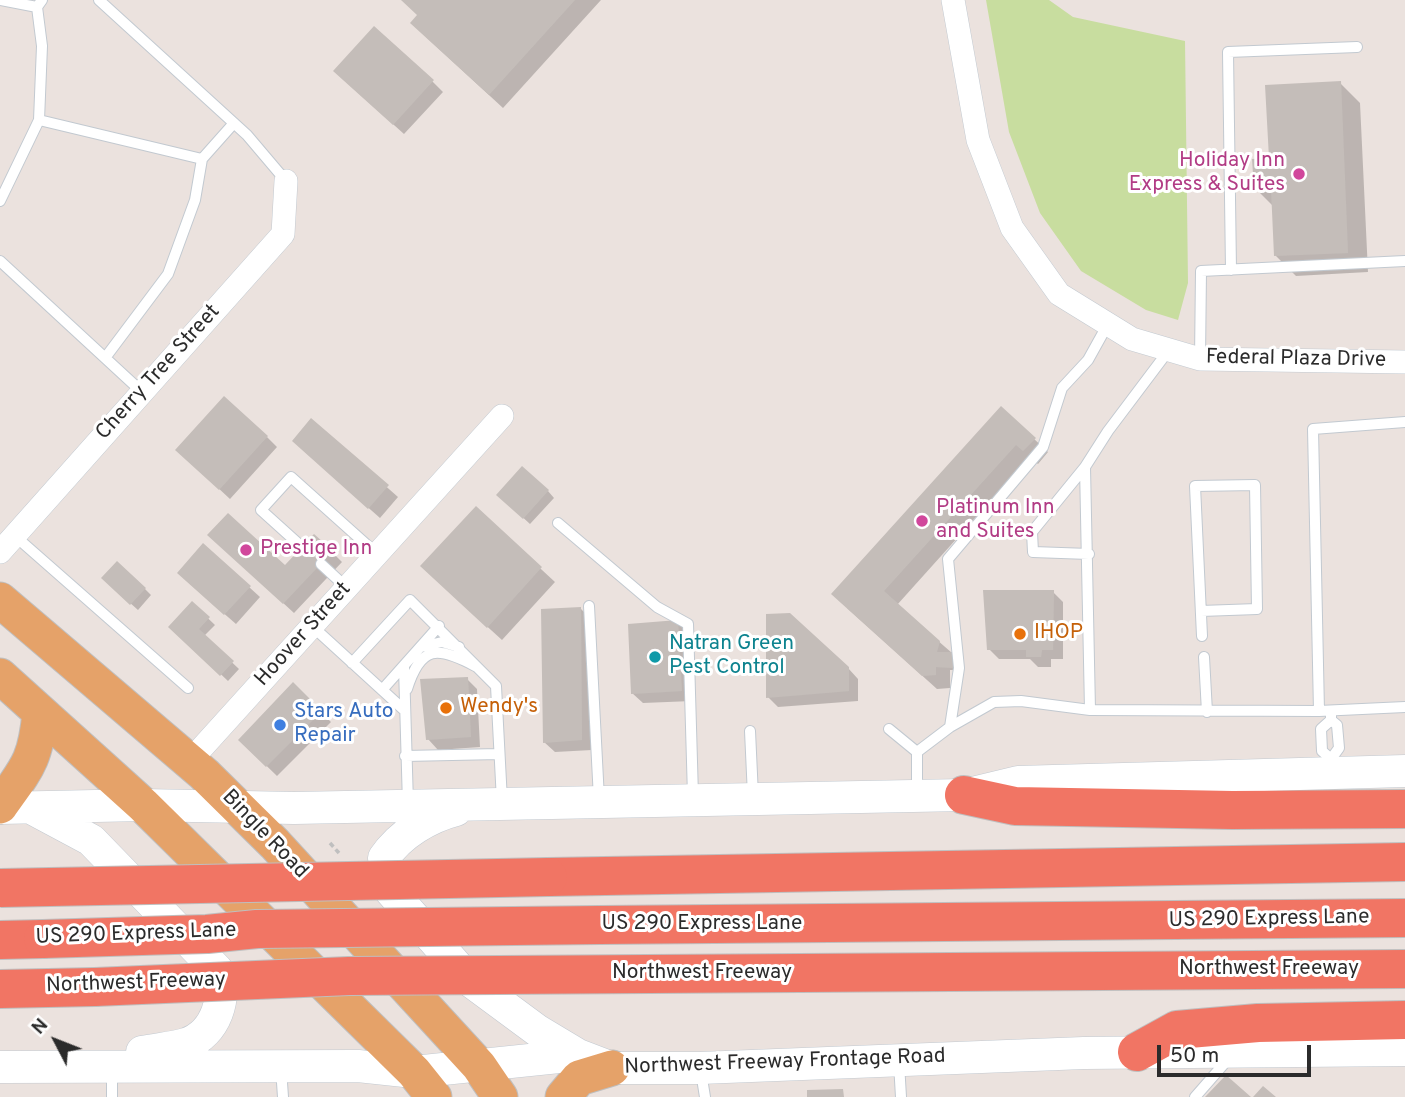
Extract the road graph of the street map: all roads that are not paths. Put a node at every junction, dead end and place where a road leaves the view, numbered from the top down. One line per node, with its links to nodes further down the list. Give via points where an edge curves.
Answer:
1 (0, 0): 4 (lane)
2 (99, 0): 7 (lane)
3 (953, 0): 14 (street, Federal Plaza Drive, via 978,140 1012,228 1059,295)
4 (39, 3): 6 (lane)
5 (1357, 47): 13 (lane, via 1228,52)
6 (39, 120): 8 (lane); 10 (lane)
7 (234, 123): 8 (lane); 9 (lane)
8 (202, 159): 16 (lane, via 195,200 169,274)
9 (286, 181): 19 (street, Cherry Tree Street, via 283,234)
10 (0, 201)
11 (0, 261): 16 (lane)
12 (1405, 261): 13 (lane)
13 (1231, 270): 17 (lane, via 1201,271)
14 (1108, 324): 15 (street, Federal Plaza Drive, via 1132,339); 51 (lane, via 1088,360 1062,388 1043,447 948,559 959,668)
15 (1169, 350): 17 (street, Federal Plaza Drive); 22 (lane)
16 (105, 358): 19 (lane)
17 (1200, 359): 18 (street, Federal Plaza Drive)
18 (1405, 362)
19 (142, 392): 24 (street, Cherry Tree Street)
20 (502, 416): 26 (street, Hoover Street)
21 (1405, 422): 50 (lane, via 1313,429)
22 (1085, 467): 27 (lane); 27 (lane, via 1032,532 1033,552)
23 (558, 523): 62 (lane, via 657,607 688,624)
24 (7, 544): 43 (lane)
25 (302, 547): 26 (lane, via 261,510 291,477)
26 (377, 554): 29 (street, Hoover Street)
27 (1088, 554): 47 (lane)
28 (321, 564): 29 (lane)
29 (347, 588): 33 (street, Hoover Street)
30 (0, 600): 57 (main road, Bingle Road)
31 (589, 606): 64 (lane)
32 (1201, 611): 32 (lane, via 1195,486 1255,485 1257,608); 35 (lane)
33 (312, 626): 39 (lane); 57 (street, Hoover Street)
34 (439, 626): 36 (lane); 37 (lane); 39 (lane, via 410,600)
35 (1202, 636)
36 (421, 647): 37 (lane, via 442,642); 40 (lane)
37 (461, 648): 41 (lane)
38 (1204, 657): 49 (lane)
39 (352, 663): 44 (lane)
40 (404, 667): 44 (lane); 45 (lane)
41 (484, 670): 45 (lane, via 458,657 432,652 413,670); 55 (lane, via 496,686)
42 (0, 676): 48 (main road)
43 (188, 688)
44 (382, 690): 45 (lane)
45 (403, 705): 56 (lane)
46 (1405, 707): 50 (lane)
47 (1090, 710): 49 (lane); 51 (lane, via 994,702)
48 (40, 712): 66 (main road); 68 (main road, via 37,746)
49 (1208, 712): 50 (lane)
50 (1327, 714): 58 (lane, via 1321,729 1322,751); 58 (lane, via 1337,725 1339,748)
51 (950, 727): 54 (lane)
52 (889, 729): 54 (lane)
53 (750, 731): 63 (lane)
54 (917, 752): 61 (lane)
55 (499, 754): 56 (lane); 65 (lane)
56 (405, 756): 67 (lane)
57 (190, 761): 69 (main road, Bingle Road)
58 (1331, 765): 59 (main road); 60 (main road, via 1018,782)
59 (1405, 771)
60 (964, 795): 61 (main road); 70 (highway, via 1015,806)
61 (917, 796): 63 (main road)
62 (693, 799): 63 (main road); 64 (main road)
63 (753, 799)
64 (599, 802): 65 (main road)
65 (493, 804): 67 (main road); 81 (main road, via 443,813 395,842 384,858 389,889 469,980)
66 (143, 805): 68 (main road); 69 (main road); 90 (main road)
67 (408, 805): 69 (main road)
68 (11, 807): 83 (main road, via 91,840 217,970 223,985 216,1016 206,1031 189,1043)
69 (239, 809): 85 (main road, Bingle Road)
70 (1405, 809)
71 (1405, 862): 72 (highway, bridge)
72 (0, 888)
73 (1405, 918): 74 (highway, US 290 Express Lane, bridge, via 257,929)
74 (0, 940)
75 (1405, 969): 76 (highway, Northwest Freeway, bridge, via 349,976)
76 (0, 989)
77 (1405, 1020): 79 (highway, via 1177,1030)
78 (1405, 1050): 80 (main road, Northwest Freeway Frontage Road)
79 (1137, 1052): 80 (main road, Northwest Freeway Frontage Road); 82 (main road, Northwest Freeway Frontage Road)
80 (1234, 1052): 95 (lane)
81 (578, 1055): 85 (main road, Northwest Freeway Frontage Road); 87 (main road, Northwest Freeway Frontage Road)
82 (899, 1060): 89 (main road, Northwest Freeway Frontage Road); 94 (lane)
83 (65, 1066): 84 (main road, Northwest Freeway Frontage Road); 86 (main road, Northwest Freeway Frontage Road)
84 (112, 1066): 88 (main road, Northwest Freeway Frontage Road); 91 (lane)
85 (479, 1066): 90 (main road, Northwest Freeway Frontage Road); 92 (main road, Bingle Road)
86 (0, 1067)
87 (612, 1068): 89 (main road, Northwest Freeway Frontage Road); 93 (main road, via 579,1078)
88 (282, 1082): 90 (main road, Northwest Freeway Frontage Road, via 358,1066)
89 (703, 1082)
90 (424, 1084)
91 (113, 1097)
92 (500, 1097)
93 (563, 1097)
94 (901, 1097)
95 (1195, 1097)

